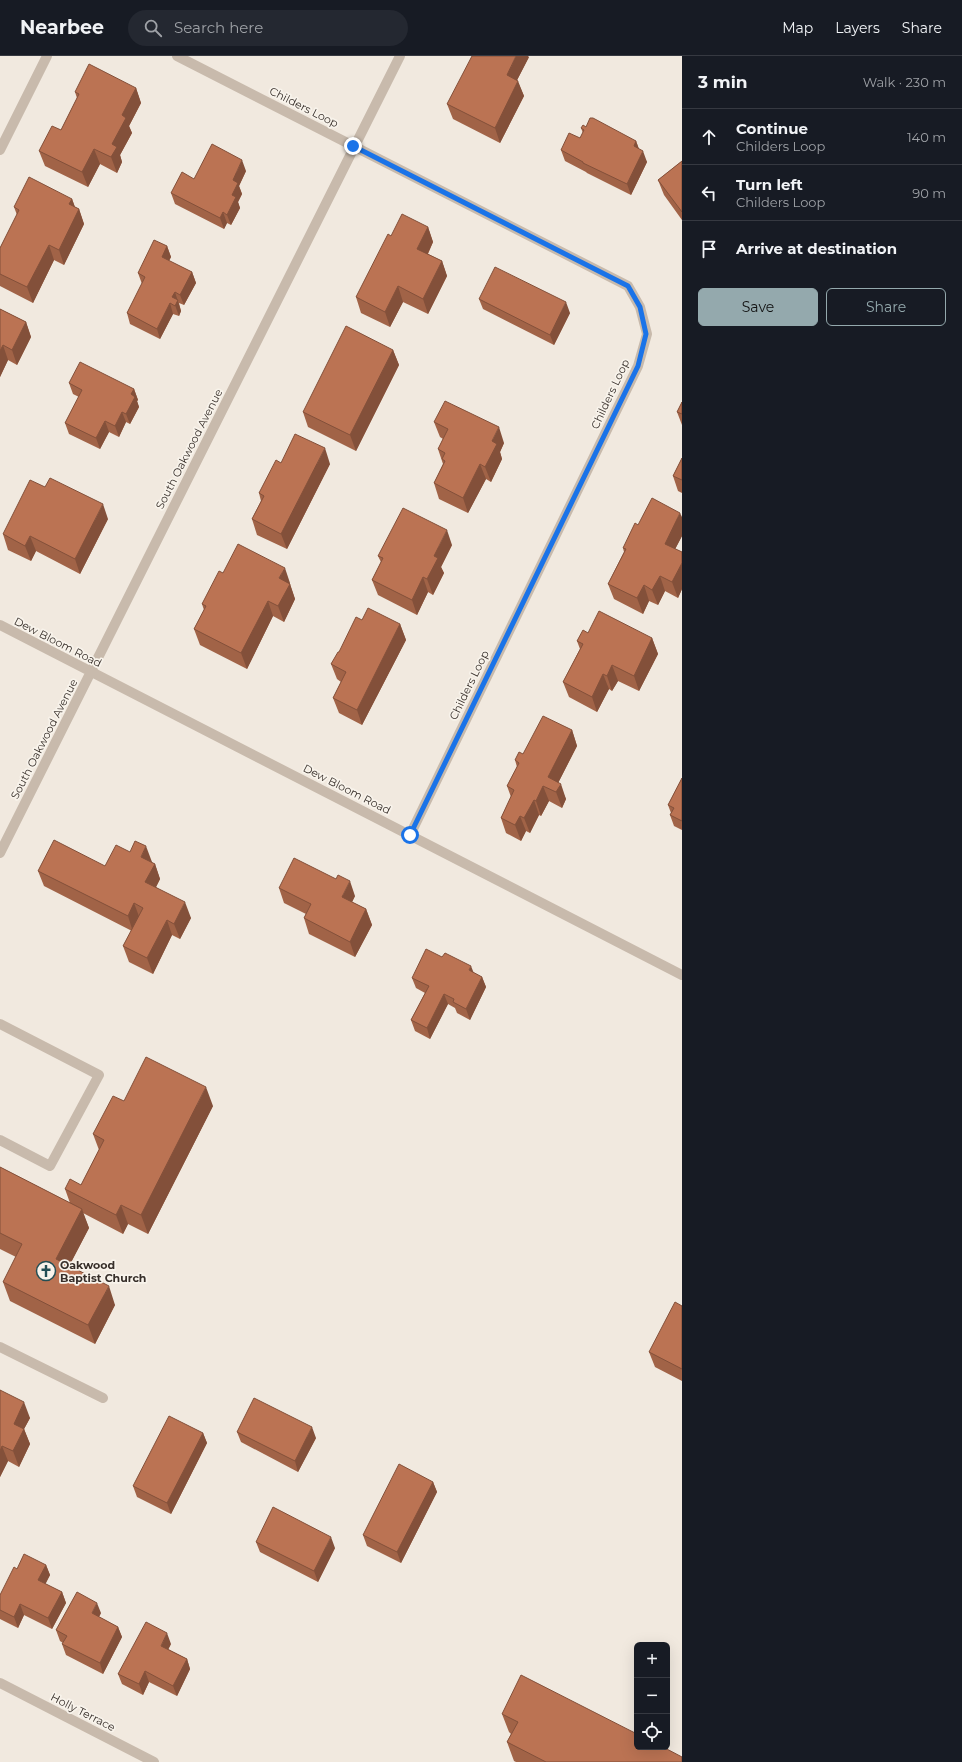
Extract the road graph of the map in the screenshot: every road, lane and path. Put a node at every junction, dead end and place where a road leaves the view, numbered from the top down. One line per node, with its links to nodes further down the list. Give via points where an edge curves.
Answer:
1 (47, 56): 5 (street)
2 (177, 56): 4 (street, Childers Loop)
3 (400, 56): 4 (street, South Oakwood Avenue)
4 (353, 146): 7 (street, South Oakwood Avenue); 8 (street, Childers Loop, via 628,286 640,307 646,334 638,366)
5 (0, 150)
6 (0, 625): 7 (street, Dew Bloom Road)
7 (91, 672): 8 (street, Dew Bloom Road); 9 (street, South Oakwood Avenue)
8 (410, 835): 10 (street, Dew Bloom Road)
9 (0, 853)
10 (682, 976)
11 (0, 1024): 12 (street, via 99,1075 50,1166)
12 (0, 1140)
13 (0, 1347): 14 (street)
14 (103, 1398)
15 (0, 1683): 16 (street, Holly Terrace)
16 (154, 1762)

